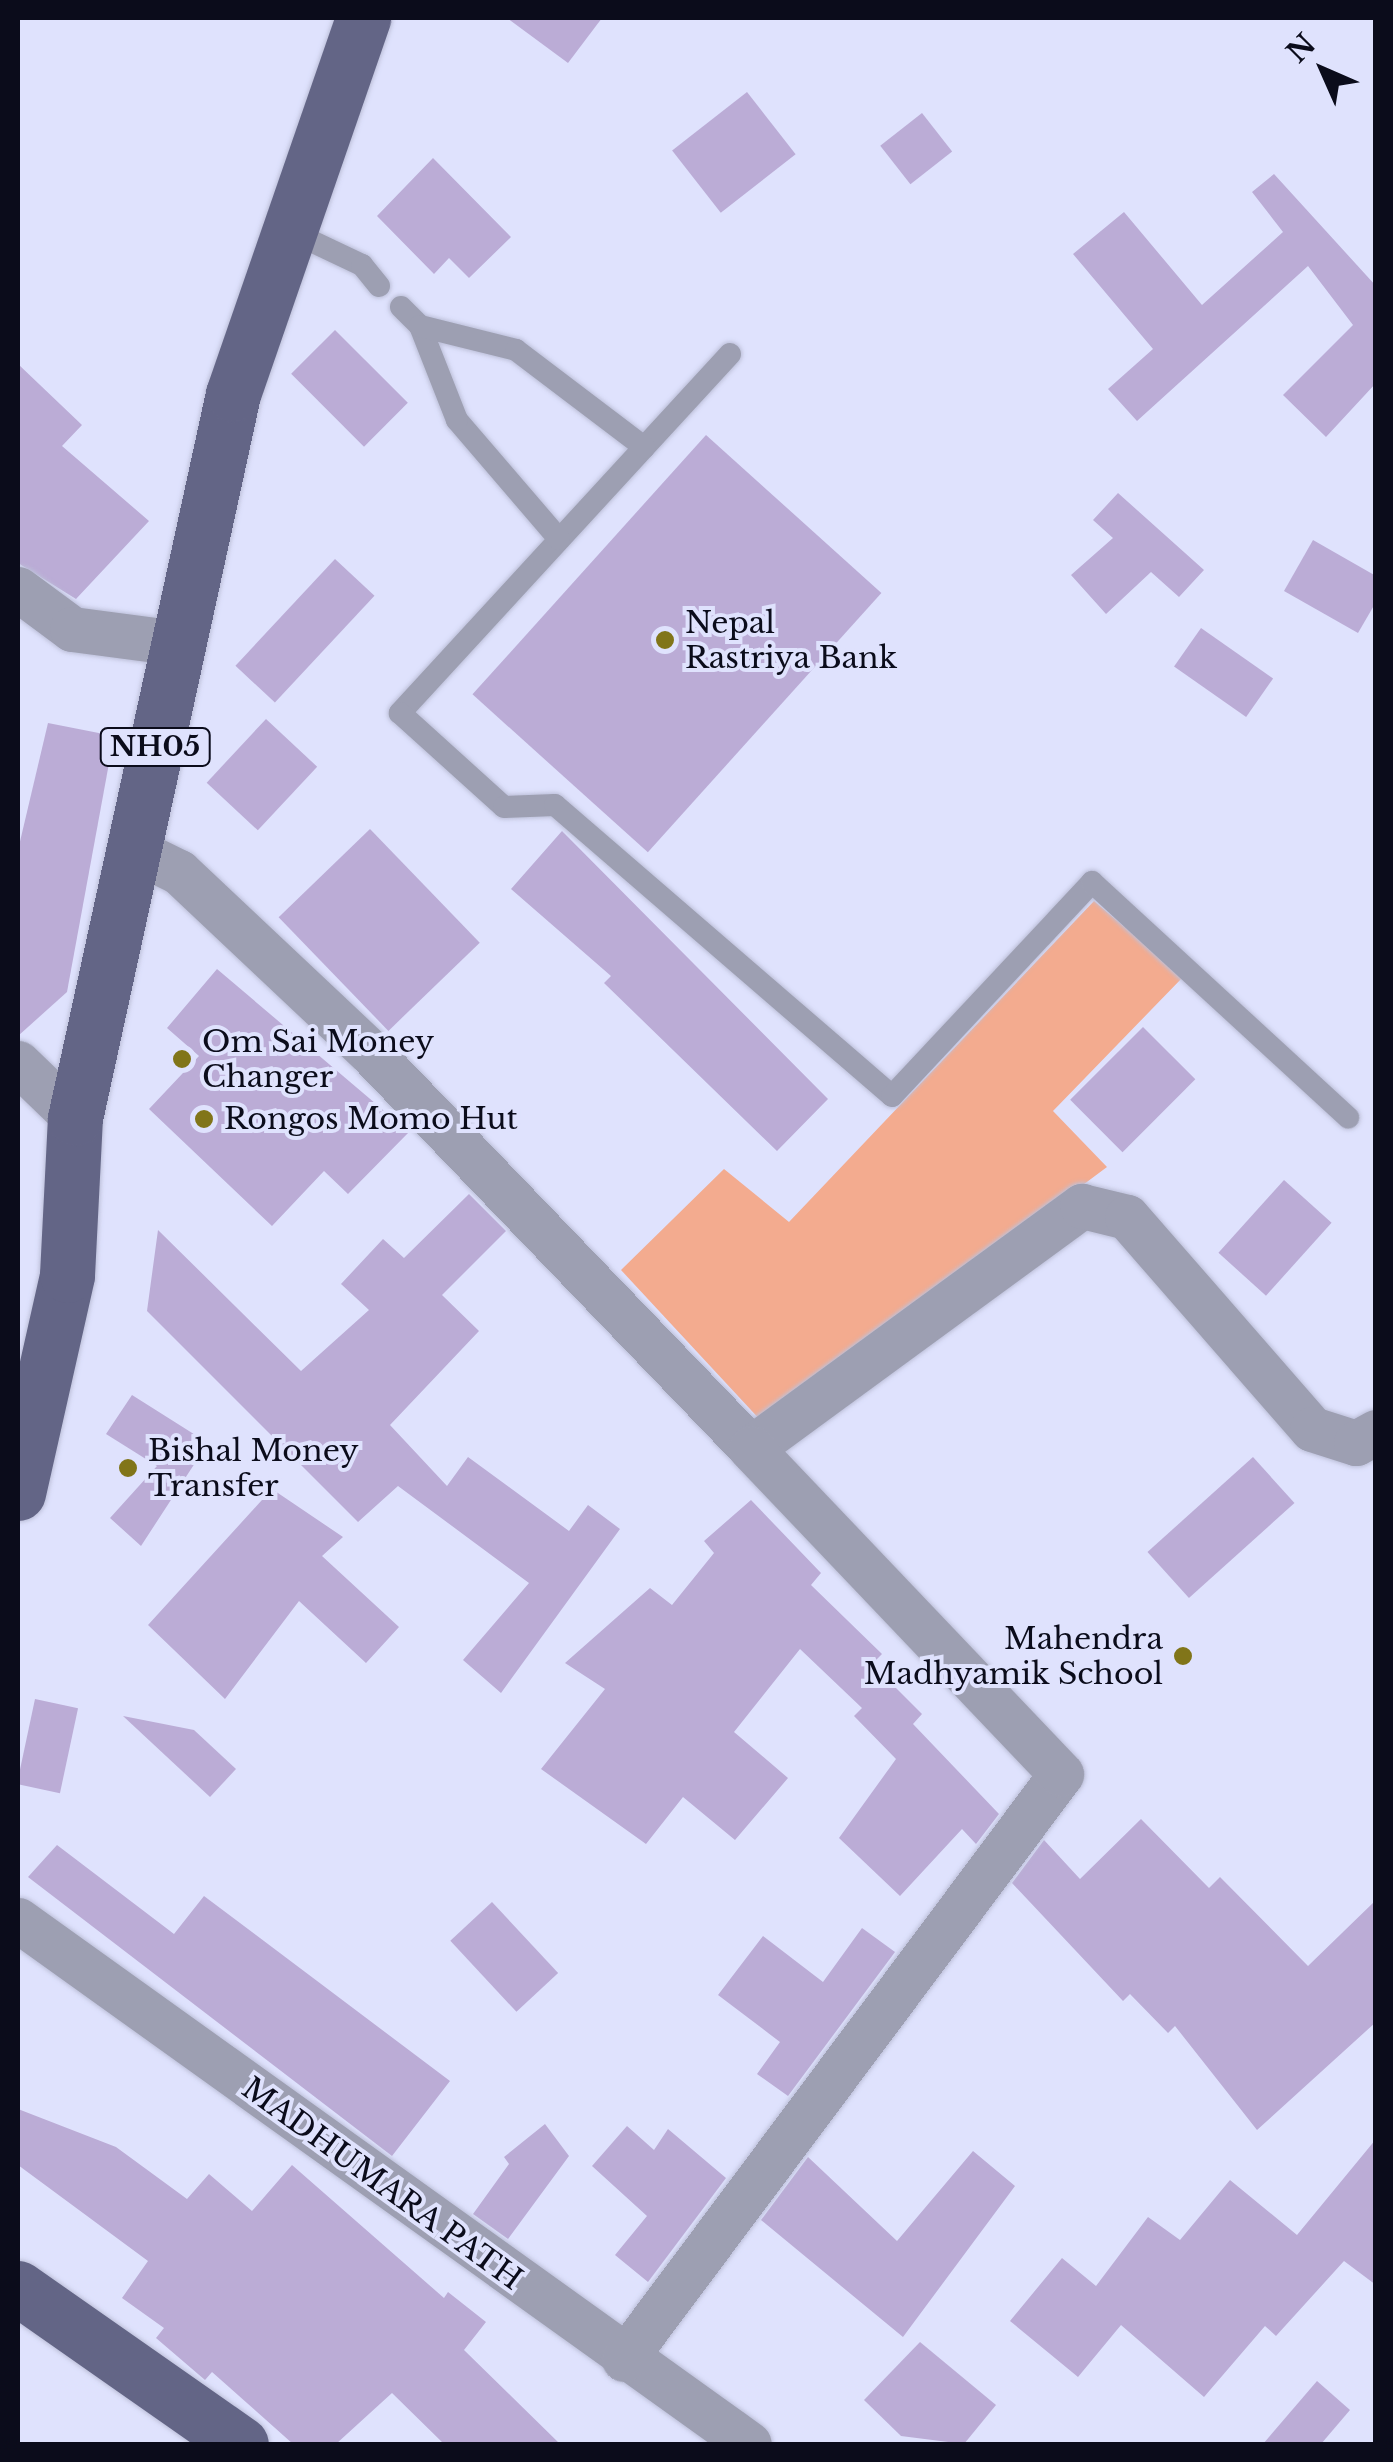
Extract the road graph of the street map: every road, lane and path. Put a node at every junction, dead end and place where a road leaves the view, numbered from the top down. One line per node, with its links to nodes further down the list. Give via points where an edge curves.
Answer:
1 (363, 18): 2 (main road, NH05)
2 (285, 229): 3 (lane, via 362,265); 10 (main road, NH05, via 234,394)
3 (379, 286)
4 (402, 307): 5 (lane)
5 (420, 326): 7 (lane, via 516,350); 8 (lane, via 456,420)
6 (730, 354): 7 (lane)
7 (644, 447): 8 (lane)
8 (559, 539): 13 (lane, via 400,714 504,806 555,805 892,1096 1092,882)
9 (18, 589): 10 (street, via 72,629)
10 (178, 644): 11 (main road, NH05)
11 (132, 849): 14 (main road, NH05); 16 (street, via 179,872 370,1052)
12 (18, 1063): 14 (street)
13 (1348, 1116)
14 (75, 1118): 17 (main road, NH05, via 67,1275)
15 (1376, 1432): 16 (street, via 1356,1443 1312,1429 1126,1218 1082,1206)
16 (751, 1448): 20 (street, via 1061,1774)
17 (18, 1493)
18 (18, 1920): 20 (street, MADHUMARA PATH)
19 (18, 2288): 21 (main road)
20 (624, 2360): 22 (street, MADHUMARA PATH)
21 (241, 2444)
22 (749, 2444)

